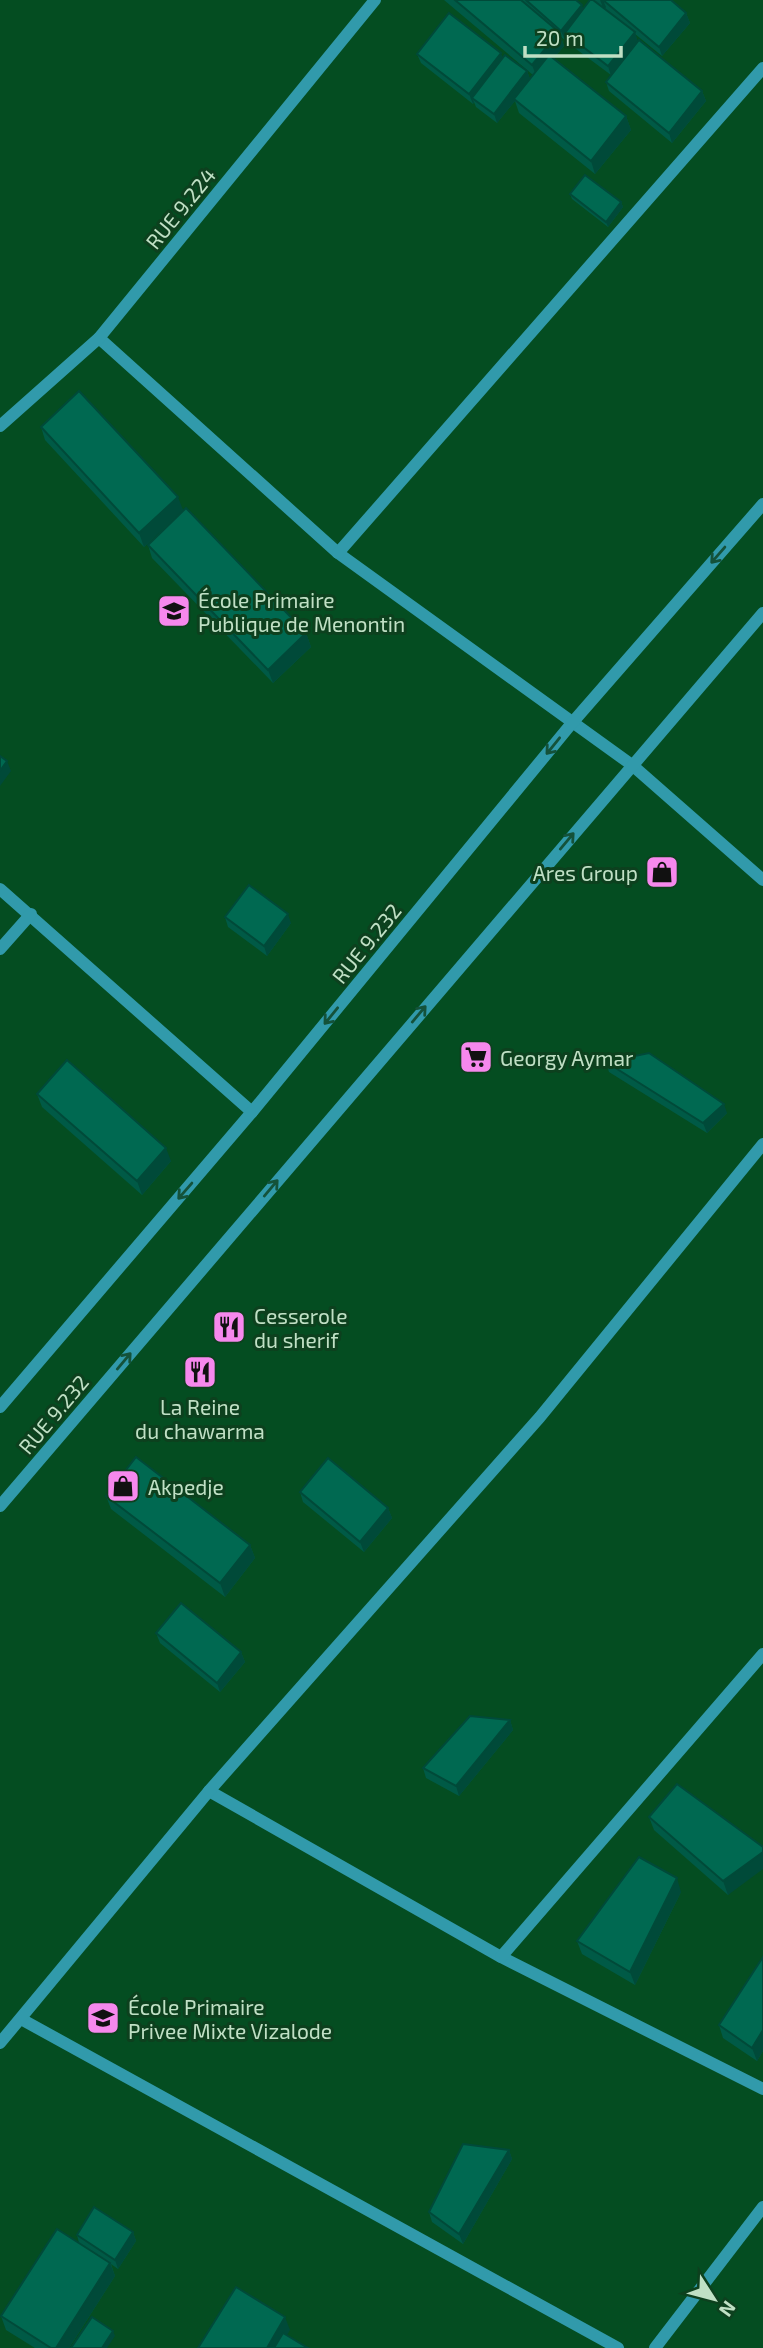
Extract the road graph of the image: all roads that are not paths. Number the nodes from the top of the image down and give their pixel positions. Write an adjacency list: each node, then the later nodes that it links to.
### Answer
1 (375, 0): 3 (street, RUE 9.224)
2 (763, 68): 6 (street)
3 (99, 338): 4 (street, RUE 9.224); 6 (street)
4 (0, 426)
5 (763, 504): 8 (street, RUE 9.232, one-way to 8)
6 (338, 553): 8 (street)
7 (763, 613): 9 (street, RUE 9.232)
8 (572, 723): 9 (street); 14 (street, RUE 9.232, one-way to 14)
9 (632, 765): 10 (street); 17 (street, RUE 9.232, one-way to 9)
10 (763, 880)
11 (0, 888): 12 (street)
12 (30, 914): 13 (street); 14 (street)
13 (0, 950)
14 (252, 1112): 16 (street, RUE 9.232, one-way to 16)
15 (763, 1144): 19 (street)
16 (0, 1407)
17 (0, 1506)
18 (763, 1654): 20 (street)
19 (209, 1791): 20 (street); 21 (street)
20 (501, 1957): 23 (street)
21 (21, 2019): 22 (street); 25 (street)
22 (0, 2043)
23 (763, 2089)
24 (763, 2207): 26 (street)
25 (618, 2348)
26 (655, 2348)

